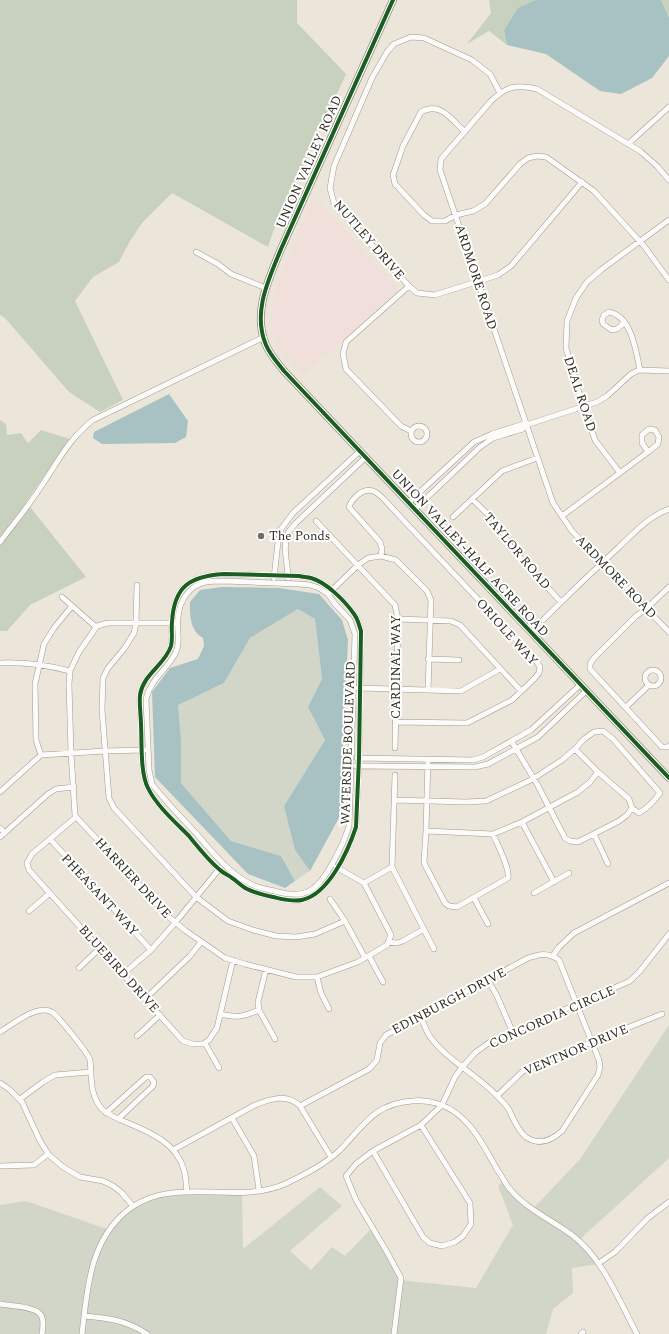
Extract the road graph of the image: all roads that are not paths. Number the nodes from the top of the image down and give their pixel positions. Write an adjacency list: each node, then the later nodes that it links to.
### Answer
1 (393, 0): 15 (street, UNION VALLEY ROAD)
2 (500, 93): 4 (street, ARDMORE ROAD); 5 (street, ARDMORE ROAD); 14 (street, NUTLEY DRIVE)
3 (669, 108): 5 (street)
4 (465, 132): 8 (street, ARDMORE ROAD); 8 (street)
5 (628, 144): 6 (street, ARDMORE ROAD)
6 (669, 180)
7 (582, 182): 8 (street); 10 (street); 13 (street, NUTLEY DRIVE)
8 (456, 215): 13 (street, ARDMORE ROAD)
9 (669, 220): 10 (street, DEAL ROAD)
10 (640, 242): 12 (street); 20 (street, DEAL ROAD)
11 (196, 252): 15 (street)
12 (669, 280)
13 (478, 282): 14 (street, NUTLEY DRIVE); 21 (street, ARDMORE ROAD)
14 (409, 286): 22 (street)
15 (266, 288): 17 (street, UNION VALLEY ROAD)
16 (624, 323): 18 (street)
17 (264, 337): 23 (street, UNION VALLEY-HALF ACRE ROAD); 37 (street)
18 (640, 370): 19 (street); 20 (street)
19 (669, 371)
20 (583, 406): 21 (street); 27 (street, DEAL ROAD)
21 (526, 425): 26 (street, ARDMORE ROAD); 28 (street); 29 (street)
22 (411, 431)
23 (360, 451): 25 (street, UNION VALLEY-HALF ACRE ROAD); 41 (street)
24 (648, 452): 27 (street)
25 (366, 457): 31 (street, UNION VALLEY-HALF ACRE ROAD); 42 (street)
26 (537, 458): 30 (street); 34 (street, ARDMORE ROAD)
27 (620, 473): 34 (street)
28 (438, 475): 29 (street); 31 (street)
29 (444, 481): 32 (street)
30 (472, 499): 35 (street); 50 (street, TAYLOR ROAD)
31 (409, 502): 32 (street, UNION VALLEY-HALF ACRE ROAD)
32 (415, 509): 67 (street, UNION VALLEY-HALF ACRE ROAD)
33 (669, 509): 39 (street)
34 (562, 516): 39 (street, ARDMORE ROAD)
35 (453, 517)
36 (316, 521): 40 (street, CARDINAL WAY)
37 (0, 542)
38 (381, 556): 40 (street); 54 (street); 73 (street, ORIOLE WAY)
39 (602, 563): 50 (street); 52 (street, ARDMORE ROAD)
40 (358, 565): 47 (street); 53 (street, CARDINAL WAY)
41 (274, 576): 42 (street, WATERSIDE BOULEVARD); 43 (street); 58 (street, WATERSIDE BOULEVARD)
42 (288, 576): 44 (street); 47 (street, WATERSIDE BOULEVARD)
43 (274, 583): 44 (street, WATERSIDE BOULEVARD); 57 (street, WATERSIDE BOULEVARD)
44 (288, 583): 48 (street, WATERSIDE BOULEVARD)
45 (136, 585): 56 (street)
46 (669, 587): 52 (street)
47 (332, 590): 48 (street); 70 (street, WATERSIDE BOULEVARD)
48 (328, 594): 69 (street, WATERSIDE BOULEVARD)
49 (62, 597): 51 (street)
50 (561, 602): 55 (street)
51 (72, 606): 59 (street); 64 (street)
52 (646, 609): 60 (street, ARDMORE ROAD); 76 (street)
53 (398, 619): 54 (street); 71 (street, CARDINAL WAY)
54 (430, 620): 61 (street); 65 (street)
55 (543, 620)
56 (136, 623): 58 (street); 59 (street); 86 (street)
57 (178, 623): 58 (street); 85 (street, WATERSIDE BOULEVARD)
58 (171, 624): 84 (street, WATERSIDE BOULEVARD)
59 (96, 627): 66 (street)
60 (669, 632)
61 (428, 659): 62 (street); 72 (street)
62 (459, 660)
63 (0, 663): 64 (street)
64 (39, 664): 66 (street); 88 (street)
65 (500, 669): 72 (street); 73 (street)
66 (70, 671): 87 (street)
67 (580, 685): 74 (street, UNION VALLEY-HALF ACRE ROAD); 75 (street)
68 (649, 685): 76 (street)
69 (353, 688): 70 (street); 89 (street, WATERSIDE BOULEVARD)
70 (360, 688): 71 (street); 90 (street, WATERSIDE BOULEVARD)
71 (396, 690): 72 (street); 78 (street, CARDINAL WAY)
72 (428, 690)
73 (521, 691): 78 (street, ORIOLE WAY)
74 (586, 691): 77 (street); 97 (street, UNION VALLEY-HALF ACRE ROAD)
75 (558, 705): 77 (street); 79 (street)
76 (626, 707): 80 (street)
77 (564, 712): 82 (street)
78 (395, 722): 81 (street, CARDINAL WAY)
79 (512, 742): 82 (street); 91 (street)
80 (669, 746)
81 (395, 748)
82 (516, 749): 94 (street); 98 (street)
83 (575, 749): 95 (street); 98 (street); 104 (street)
84 (142, 750): 85 (street); 86 (street); 119 (street, WATERSIDE BOULEVARD)
85 (149, 750): 114 (street, WATERSIDE BOULEVARD)
86 (105, 751): 87 (street); 126 (street)
87 (72, 753): 88 (street); 99 (street)
88 (41, 754): 100 (street)
89 (352, 758): 90 (street); 92 (street, WATERSIDE BOULEVARD)
90 (359, 758): 91 (street); 93 (street, WATERSIDE BOULEVARD)
91 (428, 759): 94 (street)
92 (351, 766): 93 (street); 115 (street, WATERSIDE BOULEVARD)
93 (358, 766): 94 (street); 118 (street, WATERSIDE BOULEVARD)
94 (427, 766): 102 (street)
95 (598, 772): 103 (street); 104 (street)
96 (395, 775): 101 (street)
97 (669, 778)
98 (533, 780): 102 (street); 103 (street)
99 (74, 788): 105 (street); 109 (street)
100 (0, 792)
101 (394, 800): 102 (street); 117 (street)
102 (427, 801): 108 (street)
103 (549, 807): 106 (street); 111 (street)
104 (632, 808): 111 (street)
105 (76, 817): 113 (street, BLUEBIRD DRIVE); 131 (street, HARRIER DRIVE)
106 (522, 822): 110 (street); 121 (street)
107 (0, 828): 109 (street)
108 (426, 832): 110 (street); 127 (street)
109 (5, 833): 112 (street)
110 (493, 834): 127 (street)
111 (594, 834): 116 (street)
112 (0, 837)
113 (50, 839): 124 (street, BLUEBIRD DRIVE); 139 (street, PHEASANT WAY)
114 (224, 864): 115 (street, WATERSIDE BOULEVARD); 119 (street)
115 (332, 864): 118 (street)
116 (608, 864)
117 (392, 867): 122 (street); 133 (street)
118 (337, 868): 119 (street, WATERSIDE BOULEVARD); 122 (street)
119 (219, 870): 126 (street)
120 (569, 873): 121 (street)
121 (554, 882): 125 (street)
122 (364, 883): 136 (street)
123 (669, 883): 140 (street)
124 (50, 893): 129 (street); 137 (street, BLUEBIRD DRIVE)
125 (534, 894)
126 (196, 897): 130 (street); 131 (street)
127 (474, 898): 132 (street)
128 (330, 900): 130 (street)
129 (30, 911)
130 (345, 921): 141 (street)
131 (176, 923): 135 (street, HARRIER DRIVE); 139 (street)
132 (488, 924)
133 (424, 929): 136 (street); 138 (street)
134 (669, 934): 150 (street, CONCORDIA CIRCLE)
135 (202, 942): 142 (street, HARRIER DRIVE); 149 (street)
136 (388, 942): 141 (street, HARRIER DRIVE)
137 (100, 948): 143 (street); 145 (street, BLUEBIRD DRIVE)
138 (434, 949)
139 (151, 950): 145 (street)
140 (553, 956): 147 (street, EDINBURGH DRIVE); 150 (street)
141 (367, 957): 146 (street, HARRIER DRIVE); 148 (street)
142 (233, 960): 144 (street, HARRIER DRIVE); 153 (street)
143 (79, 968)
144 (266, 969): 146 (street, HARRIER DRIVE); 152 (street)
145 (123, 974): 149 (street, BLUEBIRD DRIVE)
146 (318, 977): 151 (street)
147 (488, 980): 156 (street, EDINBURGH DRIVE); 158 (street)
148 (383, 982)
149 (145, 998): 155 (street, BLUEBIRD DRIVE)
150 (577, 1005): 158 (street, CONCORDIA CIRCLE); 161 (street)
151 (329, 1009)
152 (259, 1010): 153 (street); 160 (street)
153 (220, 1014): 162 (street)
154 (662, 1014): 161 (street, VENTNOR DRIVE)
155 (160, 1015): 159 (street); 162 (street, BLUEBIRD DRIVE)
156 (420, 1016): 163 (street); 170 (street, EDINBURGH DRIVE)
157 (0, 1032): 165 (street)
158 (513, 1033): 163 (street, CONCORDIA CIRCLE)
159 (137, 1036)
160 (275, 1039)
161 (592, 1042): 167 (street, VENTNOR DRIVE); 167 (street)
162 (205, 1043): 164 (street)
163 (462, 1067): 167 (street); 169 (street, CONCORDIA CIRCLE)
164 (219, 1068)
165 (90, 1072): 168 (street); 171 (street)
166 (0, 1083): 168 (street)
167 (497, 1096)
168 (20, 1099): 177 (street)
169 (442, 1105): 174 (street); 178 (street); 184 (street)
170 (300, 1106): 172 (street); 178 (street)
171 (106, 1113): 173 (street); 173 (street)
172 (232, 1118): 175 (street); 180 (street)
173 (118, 1119): 175 (street)
174 (421, 1125): 176 (street); 176 (street)
175 (173, 1150): 181 (street)
176 (373, 1151): 190 (street)
177 (48, 1154): 179 (street); 183 (street)
178 (331, 1157): 180 (street)
179 (0, 1166)
180 (259, 1190): 181 (street)
181 (187, 1192): 183 (street)
182 (669, 1202): 184 (street)
183 (134, 1206): 186 (street)
184 (599, 1263): 191 (street)
185 (0, 1304): 187 (street)
186 (84, 1316): 188 (street); 189 (street)
187 (42, 1334)
188 (82, 1334)
189 (146, 1334)
190 (394, 1334)
191 (637, 1334)

